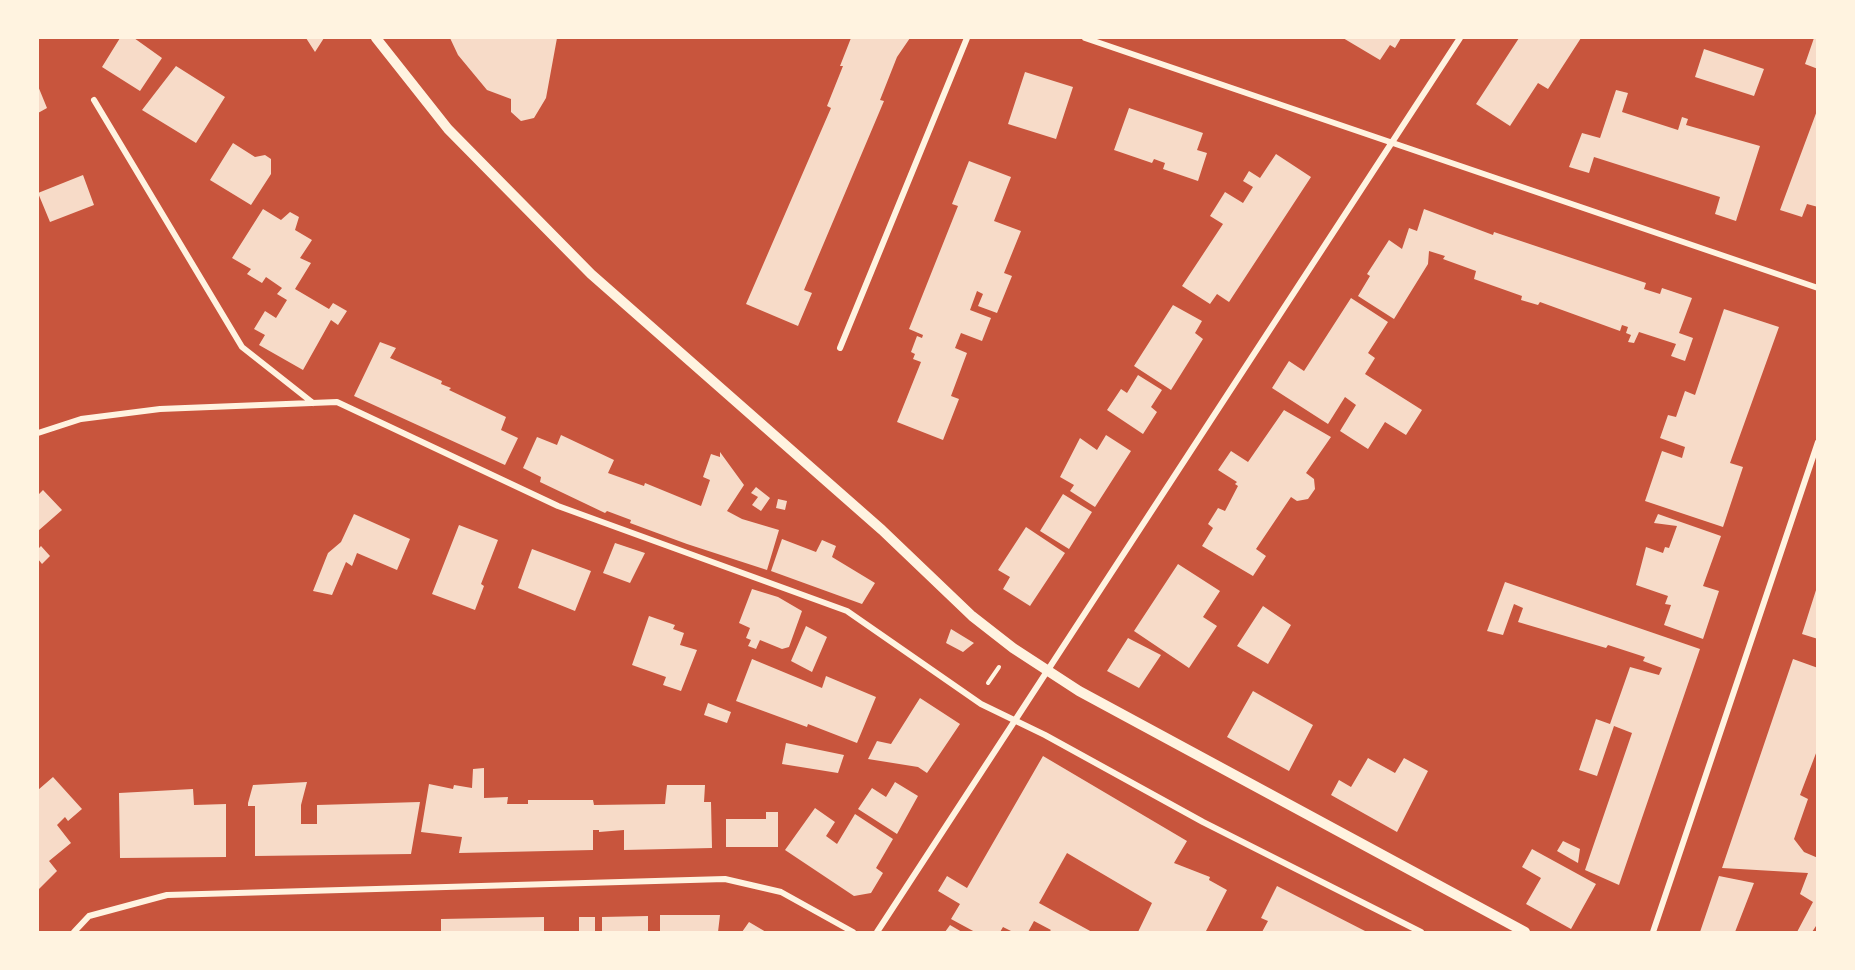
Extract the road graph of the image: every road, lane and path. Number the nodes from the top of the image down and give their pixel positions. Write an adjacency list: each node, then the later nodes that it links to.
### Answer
1 (376, 38): 17 (street)
2 (967, 38): 8 (street)
3 (1084, 38): 6 (street)
4 (1460, 38): 6 (street)
5 (94, 100): 9 (street)
6 (1393, 143): 7 (street); 12 (street)
7 (1818, 288)
8 (840, 348)
9 (314, 403): 10 (street); 12 (street)
10 (38, 433)
11 (1818, 442): 18 (street)
12 (1016, 721): 15 (street); 16 (street)
13 (74, 933): 14 (street)
14 (853, 933)
15 (877, 933)
16 (1421, 933)
17 (1525, 933)
18 (1653, 933)

